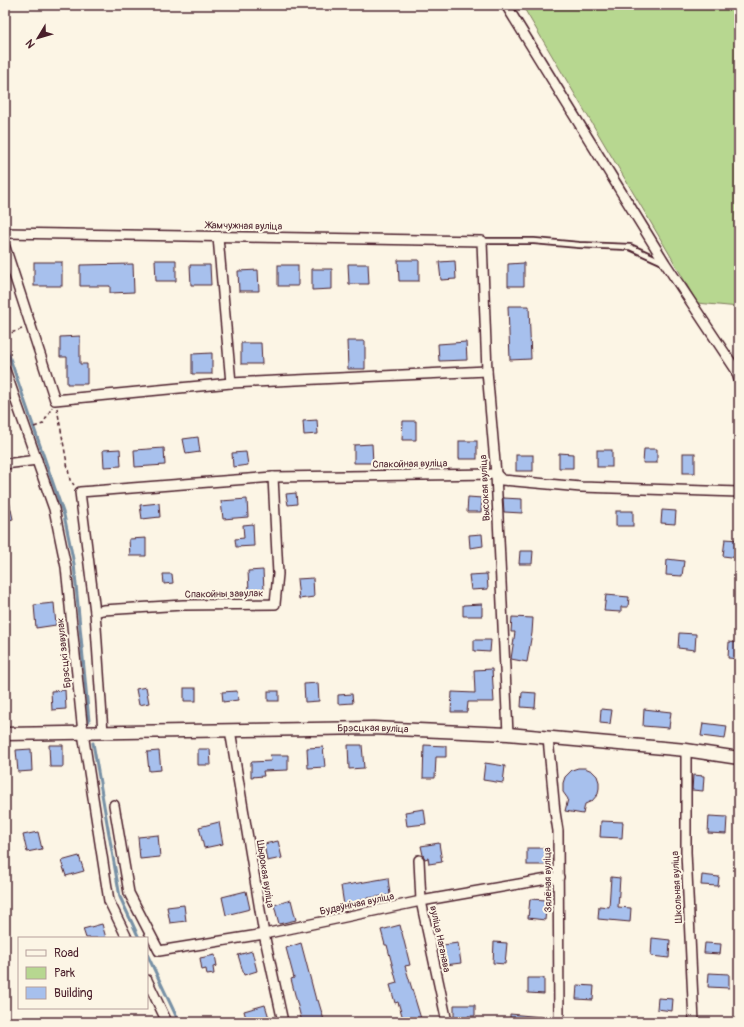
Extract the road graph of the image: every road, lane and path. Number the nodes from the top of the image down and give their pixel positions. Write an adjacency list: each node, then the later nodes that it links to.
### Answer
1 (506, 5): 6 (street)
2 (5, 233): 3 (street, Жамчужная вуліца)
3 (218, 237): 4 (street, Жамчужная вуліца); 13 (street)
4 (482, 242): 6 (lane); 11 (street, Высокая вуліца)
5 (5, 247): 7 (street)
6 (665, 263): 10 (street)
7 (31, 327): 8 (path); 14 (street)
8 (5, 335)
9 (5, 370): 16 (street, Брэсцкі завулак)
10 (738, 370): 12 (street)
11 (487, 371): 13 (street); 18 (street, Высокая вуліца)
12 (739, 380)
13 (231, 383): 14 (street)
14 (55, 400): 15 (path); 20 (path)
15 (43, 424)
16 (37, 460): 17 (street); 24 (street, Брэсцкі завулак)
17 (5, 464)
18 (496, 474): 19 (street, Спакойная вуліца); 21 (street, Спакойная вуліца); 27 (street, Высокая вуліца)
19 (273, 477): 20 (street, Спакойная вуліца); 22 (street, Спакойны завулак)
20 (80, 492): 22 (street)
21 (739, 492)
22 (94, 612): 25 (street)
23 (230, 730): 25 (street, Брэсцкая вуліца); 27 (street, Брэсцкая вуліца); 35 (street, Шырокая вуліца)
24 (83, 733): 25 (street, Брэсцкая вуліца); 26 (street, Брэсцкая вуліца); 36 (street, Брэсцкі завулак)
25 (103, 733)
26 (5, 734)
27 (508, 734): 28 (street, Брэсцкая вуліца)
28 (548, 738): 29 (street, Брэсцкая вуліца); 33 (street, Зялёная вуліца)
29 (686, 750): 30 (street, Брэсцкая вуліца); 42 (street, Школьная вуліца)
30 (739, 758)
31 (114, 805): 35 (street, Будаўнічая вуліца)
32 (419, 860): 34 (street, вуліца Наганава)
33 (559, 877): 34 (street, Будаўнічая вуліца); 41 (street, Зялёная вуліца)
34 (421, 902): 35 (street, Будаўнічая вуліца); 40 (street, вуліца Наганава)
35 (264, 934): 39 (street, Шырокая вуліца)
36 (127, 937)
37 (148, 982): 38 (street)
38 (167, 1022)
39 (283, 1022)
40 (447, 1022)
41 (559, 1022)
42 (694, 1022)

